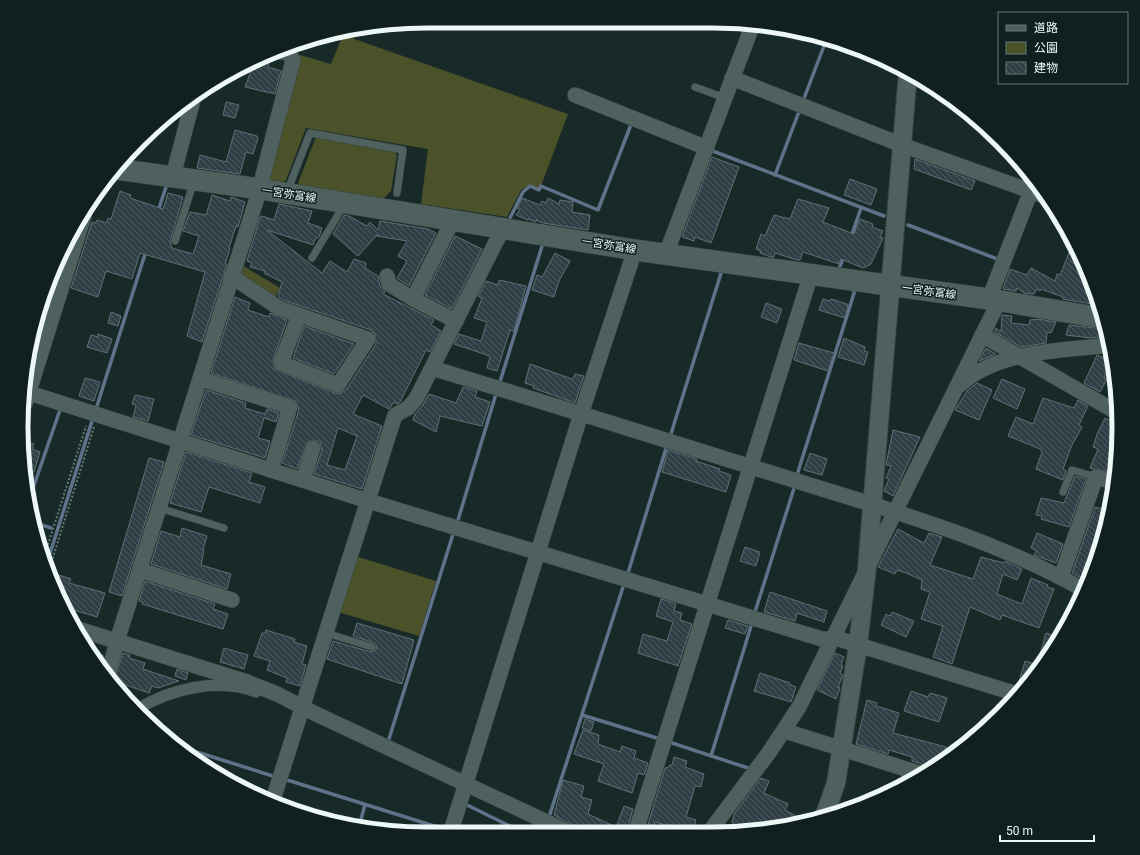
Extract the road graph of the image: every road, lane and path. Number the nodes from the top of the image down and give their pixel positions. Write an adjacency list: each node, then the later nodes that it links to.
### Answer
1 (751, 30): 3 (street)
2 (288, 53): 15 (street)
3 (732, 78): 7 (street); 9 (street)
4 (907, 79): 9 (street)
5 (695, 87): 7 (lane)
6 (575, 95): 10 (street)
7 (725, 98): 10 (street)
8 (191, 106): 12 (street)
9 (902, 145): 14 (street); 30 (street)
10 (707, 148): 25 (street)
11 (122, 170): 12 (main road, 一宮弥富線)
12 (173, 176): 13 (main road, 一宮弥富線)
13 (194, 179): 15 (main road, 一宮弥富線); 23 (lane)
14 (1031, 186)
15 (260, 189): 18 (main road, 一宮弥富線); 28 (street)
16 (1032, 189): 32 (street)
17 (397, 193): 18 (lane)
18 (287, 194): 19 (main road, 一宮弥富線)
19 (345, 203): 20 (main road, 一宮弥富線); 26 (lane)
20 (453, 220): 21 (main road, 一宮弥富線); 31 (street)
21 (503, 228): 24 (main road, 一宮弥富線); 35 (street)
22 (78, 235): 41 (street)
23 (175, 241)
24 (635, 250): 25 (main road, 一宮弥富線); 46 (street)
25 (666, 254): 27 (main road, 一宮弥富線)
26 (312, 258)
27 (811, 274): 30 (main road, 一宮弥富線); 49 (street)
28 (231, 276): 33 (street); 40 (street)
29 (387, 276): 31 (street)
30 (891, 285): 32 (main road, 一宮弥富線); 56 (street)
31 (413, 299): 35 (street)
32 (994, 300): 34 (main road, 一宮弥富線); 36 (street)
33 (299, 315): 33 (street)
34 (1096, 317)
35 (456, 321): 39 (street)
36 (982, 335): 38 (street); 42 (street)
37 (1103, 346): 38 (street)
38 (1020, 357): 42 (street); 44 (street)
39 (432, 368): 46 (street); 55 (street)
40 (201, 378): 47 (street); 50 (street)
41 (30, 386)
42 (957, 388): 58 (street)
43 (29, 397): 45 (street)
44 (1111, 409)
45 (94, 413): 47 (street); 60 (path); 62 (path)
46 (581, 414): 49 (street); 61 (street)
47 (180, 441): 50 (street); 57 (street)
48 (313, 448): 52 (street)
49 (751, 466): 56 (street); 68 (street)
50 (271, 470): 52 (street)
51 (1096, 477): 53 (street); 54 (lane); 65 (street)
52 (303, 480): 55 (street)
53 (1109, 481)
54 (1063, 492)
55 (368, 499): 61 (street); 70 (street)
56 (871, 504): 58 (street); 63 (street)
57 (159, 508): 59 (lane); 64 (street)
58 (895, 512): 63 (street); 65 (street)
59 (224, 528)
60 (47, 550)
61 (539, 552): 68 (street); 82 (street)
62 (51, 562)
63 (867, 568): 71 (street); 73 (street)
64 (140, 570): 67 (street); 72 (street)
65 (1061, 577): 66 (street)
66 (1079, 587)
67 (232, 600)
68 (708, 604): 71 (street); 87 (street)
69 (84, 631): 72 (street)
70 (326, 633): 74 (lane); 78 (street)
71 (832, 639): 73 (street); 79 (street)
72 (117, 641): 75 (street); 78 (street)
73 (858, 645): 76 (street); 80 (street)
74 (372, 647)
75 (110, 669)
76 (1012, 692)
77 (142, 707): 78 (street)
78 (302, 710): 82 (street); 83 (street)
79 (785, 731): 80 (street); 88 (street)
80 (841, 749): 81 (street); 84 (street)
81 (914, 772)
82 (465, 787): 85 (street); 86 (street)
83 (274, 797)
84 (826, 810)
85 (452, 827)
86 (546, 827)
87 (637, 827)
88 (712, 827)

